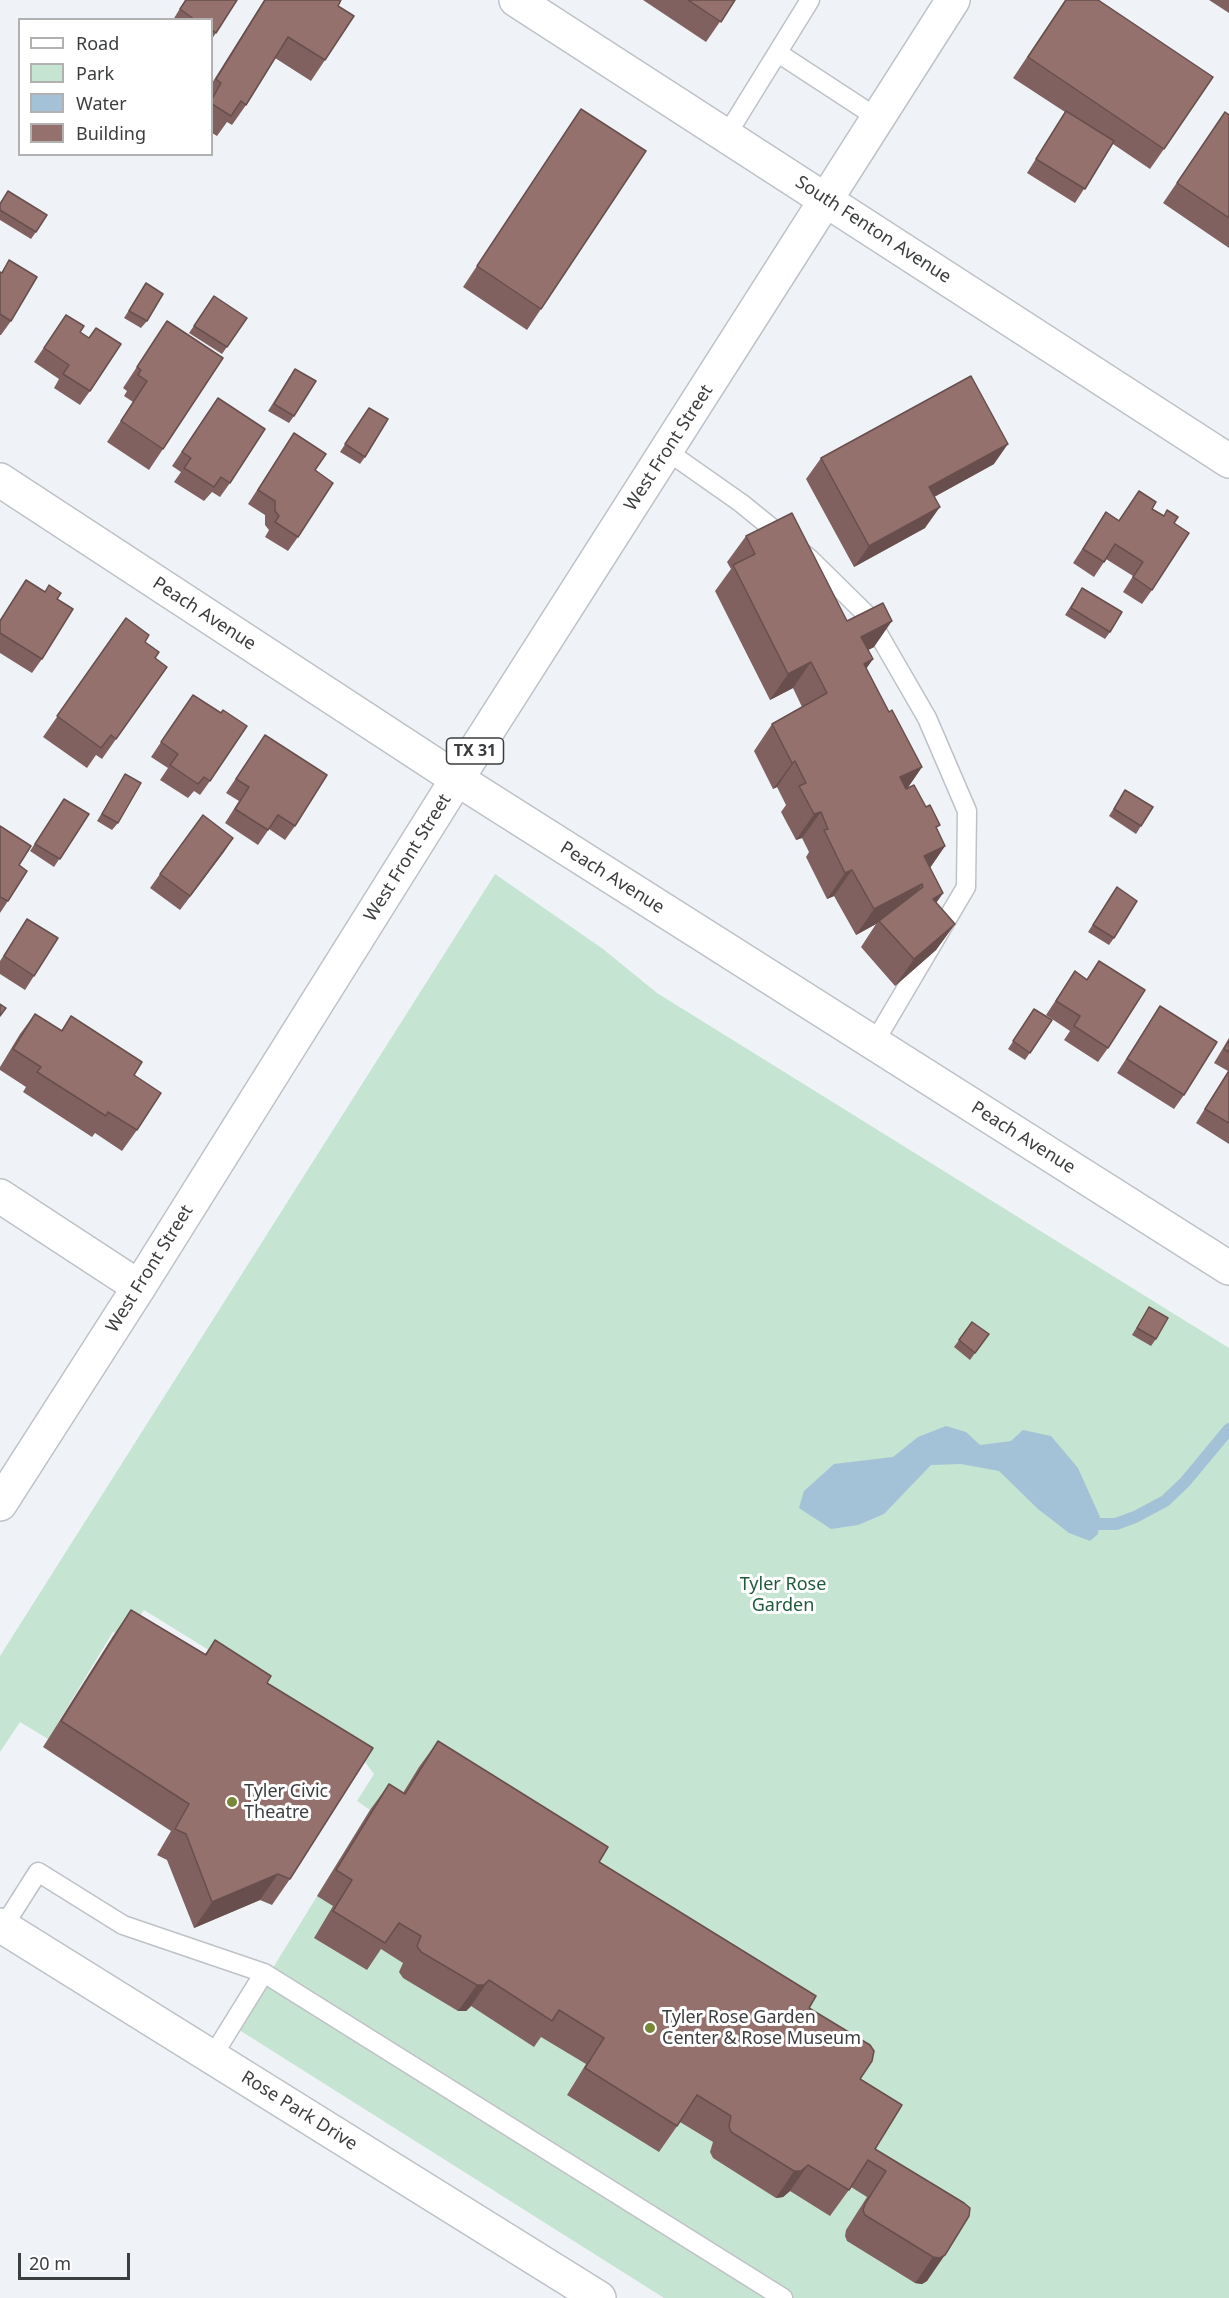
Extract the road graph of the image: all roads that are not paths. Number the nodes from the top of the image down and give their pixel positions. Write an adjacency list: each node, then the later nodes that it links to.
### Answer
1 (516, 0): 6 (street, South Fenton Avenue)
2 (810, 0): 4 (lane)
3 (953, 0): 5 (street, West Front Street / TX 31)
4 (778, 53): 5 (lane); 6 (lane)
5 (879, 119): 7 (street, West Front Street / TX 31)
6 (726, 136): 7 (street, South Fenton Avenue)
7 (827, 201): 8 (street, West Front Street / TX 31); 9 (street, South Fenton Avenue)
8 (667, 451): 11 (street, West Front Street / TX 31); 12 (lane)
9 (1229, 461)
10 (0, 480): 11 (street, Peach Avenue)
11 (457, 779): 12 (street, Peach Avenue); 15 (street, West Front Street / TX 31)
12 (874, 1043): 14 (street, Peach Avenue)
13 (0, 1196): 15 (street)
14 (1229, 1268)
15 (139, 1287): 16 (street, West Front Street / TX 31)
16 (0, 1504)
17 (1, 1926): 18 (lane); 19 (street, Rose Park Drive)
18 (264, 1973): 19 (lane); 21 (lane)
19 (212, 2056): 20 (street, Rose Park Drive)
20 (599, 2298)
21 (783, 2298)

